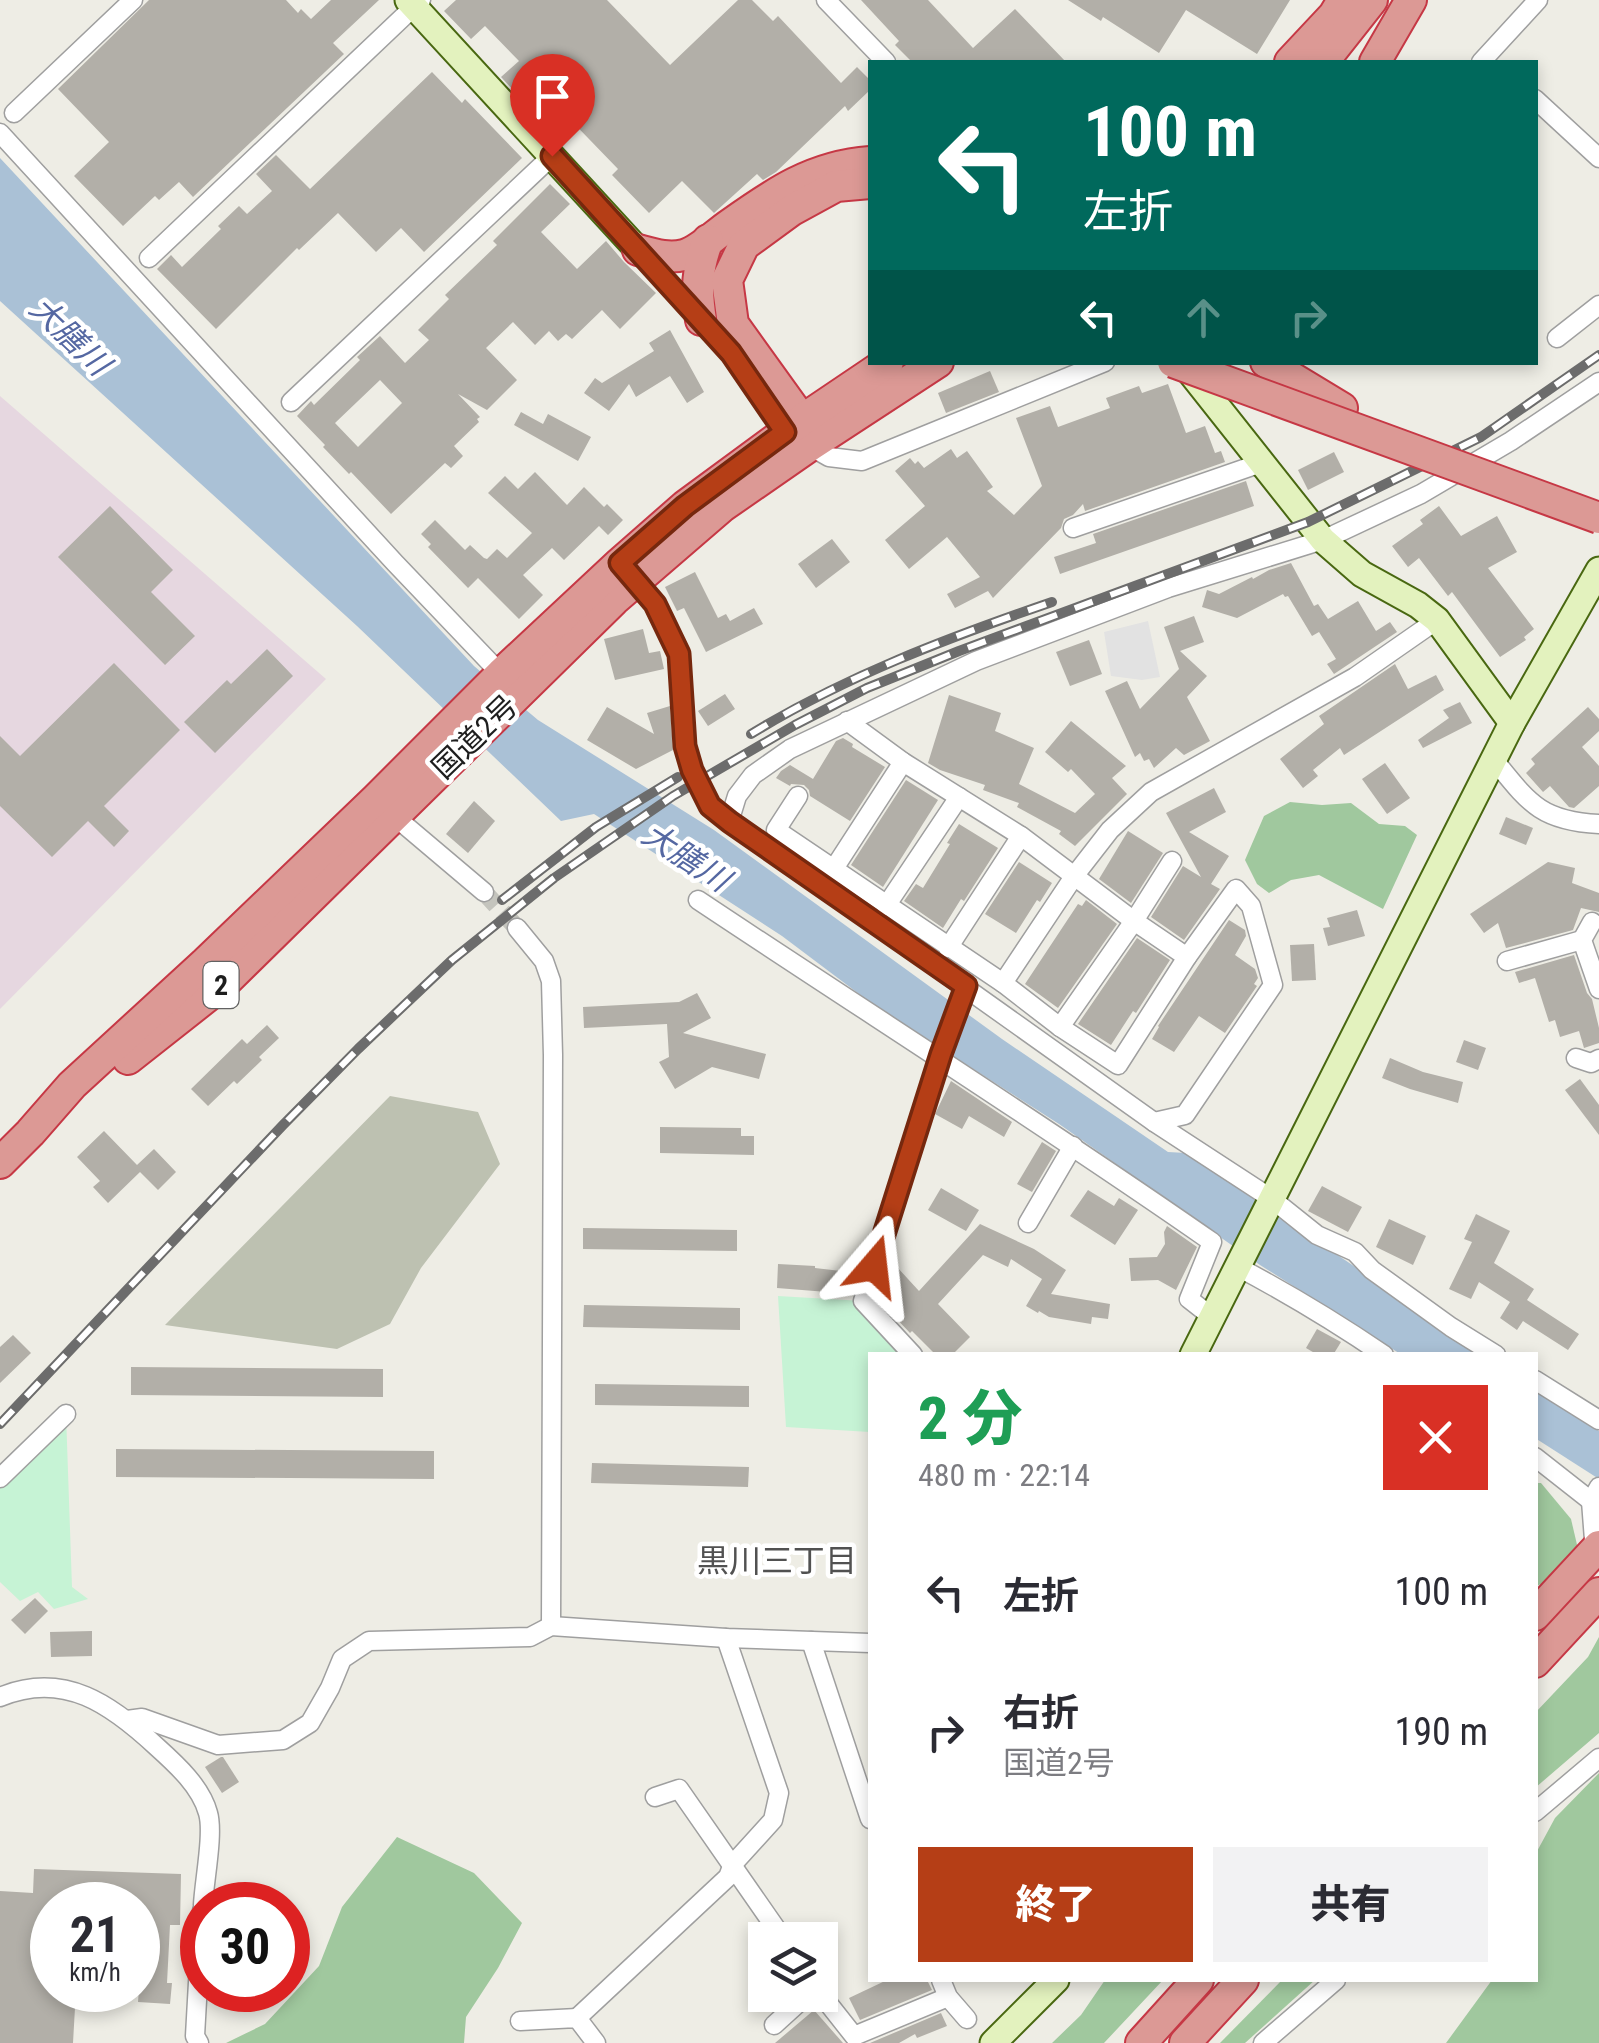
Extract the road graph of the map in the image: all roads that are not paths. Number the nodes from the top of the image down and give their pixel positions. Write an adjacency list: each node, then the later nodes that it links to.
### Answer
1 (133, 0): 14 (street)
2 (826, 0): 8 (street)
3 (1343, 0): 9 (highway)
4 (1372, 0): 10 (highway)
5 (1411, 0): 11 (highway)
6 (1538, 0): 12 (street)
7 (414, 2): 16 (street); 22 (street)
8 (884, 60)
9 (1292, 60)
10 (1325, 60)
11 (1376, 60)
12 (1488, 60)
13 (1538, 101): 17 (street)
14 (14, 112)
15 (0, 134): 45 (street)
16 (552, 156): 21 (street); 34 (street)
17 (1599, 158)
18 (868, 162): 20 (highway)
19 (868, 183): 36 (highway)
20 (708, 240): 21 (highway); 24 (highway)
21 (638, 250): 24 (street)
22 (149, 258)
23 (1599, 305): 25 (street)
24 (700, 320): 36 (street)
25 (1558, 338)
26 (884, 365): 36 (highway, 国道2号 / 2)
27 (932, 365): 36 (highway, 国道2号 / 2)
28 (1098, 365): 36 (street)
29 (1181, 365): 39 (highway, bridge)
30 (1184, 365): 37 (street)
31 (1231, 365): 35 (highway)
32 (1271, 365): 35 (highway)
33 (1599, 382): 41 (street)
34 (291, 402)
35 (1342, 408): 38 (highway)
36 (799, 432): 42 (highway, 国道2号 / 2)
37 (1261, 463): 40 (street); 41 (street)
38 (1599, 499)
39 (1599, 518)
40 (1073, 528)
41 (1323, 540): 44 (street); 46 (street)
42 (628, 573): 45 (highway, 国道2号 / 2); 53 (street)
43 (1596, 579): 47 (street)
44 (1436, 620): 47 (street); 58 (street)
45 (505, 684): 52 (highway, 国道2号 / 2)
46 (847, 721): 49 (street); 53 (street)
47 (1512, 722): 48 (street)
48 (1495, 761): 54 (street); 80 (street)
49 (903, 762): 51 (street); 57 (street)
50 (798, 796): 57 (street)
51 (960, 797): 55 (street); 61 (street)
52 (385, 808): 59 (street); 79 (highway, 国道2号 / 2)
53 (730, 822): 71 (street)
54 (1599, 824)
55 (1021, 836): 58 (street); 66 (street)
56 (1172, 861): 62 (street)
57 (833, 870): 61 (street)
58 (1075, 874): 62 (street); 69 (street)
59 (484, 892)
60 (698, 900): 74 (street)
61 (886, 906): 66 (street)
62 (1134, 921): 67 (street); 72 (street)
63 (1592, 922): 65 (street)
64 (517, 928): 97 (street)
65 (1582, 940): 68 (street); 70 (street)
66 (948, 948): 69 (street)
67 (1187, 957): 72 (street); 77 (street)
68 (1507, 961)
69 (1002, 983): 72 (street)
70 (1599, 989)
71 (964, 993): 73 (street); 74 (street)
72 (1054, 1022): 73 (street)
73 (1021, 1026): 77 (street)
74 (940, 1057): 78 (street); 84 (street)
75 (1576, 1058): 76 (street)
76 (1599, 1059)
77 (1154, 1122): 80 (street)
78 (1073, 1146): 81 (street); 83 (street)
79 (0, 1162)
80 (1270, 1202): 82 (street); 87 (street)
81 (1028, 1223)
82 (1240, 1263): 83 (street); 86 (street)
83 (1212, 1317): 85 (street)
84 (910, 1352)
85 (1194, 1352)
86 (1380, 1352)
87 (1491, 1352)
88 (1538, 1382): 90 (street)
89 (66, 1414): 92 (street)
90 (1599, 1420)
91 (1538, 1461): 93 (street)
92 (0, 1478)
93 (1595, 1493): 94 (street)
94 (1599, 1546): 96 (highway)
95 (1589, 1604): 101 (highway)
96 (1538, 1612)
97 (551, 1626): 98 (street); 103 (street)
98 (726, 1638): 99 (street); 108 (street)
99 (811, 1641): 100 (street); 107 (street)
100 (868, 1643)
101 (1538, 1659)
102 (0, 1697): 103 (street)
103 (128, 1720): 109 (street)
104 (1599, 1758): 106 (street)
105 (654, 1798): 108 (street)
106 (1538, 1809)
107 (868, 1813)
108 (733, 1864): 110 (street); 119 (street)
109 (205, 1882)
110 (772, 1922)
111 (1054, 1982): 125 (street)
112 (1196, 1982): 126 (highway)
113 (1241, 1982): 127 (highway)
114 (1334, 1982): 128 (street)
115 (944, 1989): 118 (street); 120 (street)
116 (196, 2012): 123 (street)
117 (788, 2012): 122 (street)
118 (835, 2012)
119 (577, 2018): 121 (street); 124 (street)
120 (966, 2019)
121 (520, 2021)
122 (774, 2025)
123 (199, 2043)
124 (596, 2043)
125 (993, 2043)
126 (1140, 2043)
127 (1184, 2043)
128 (1263, 2043)

